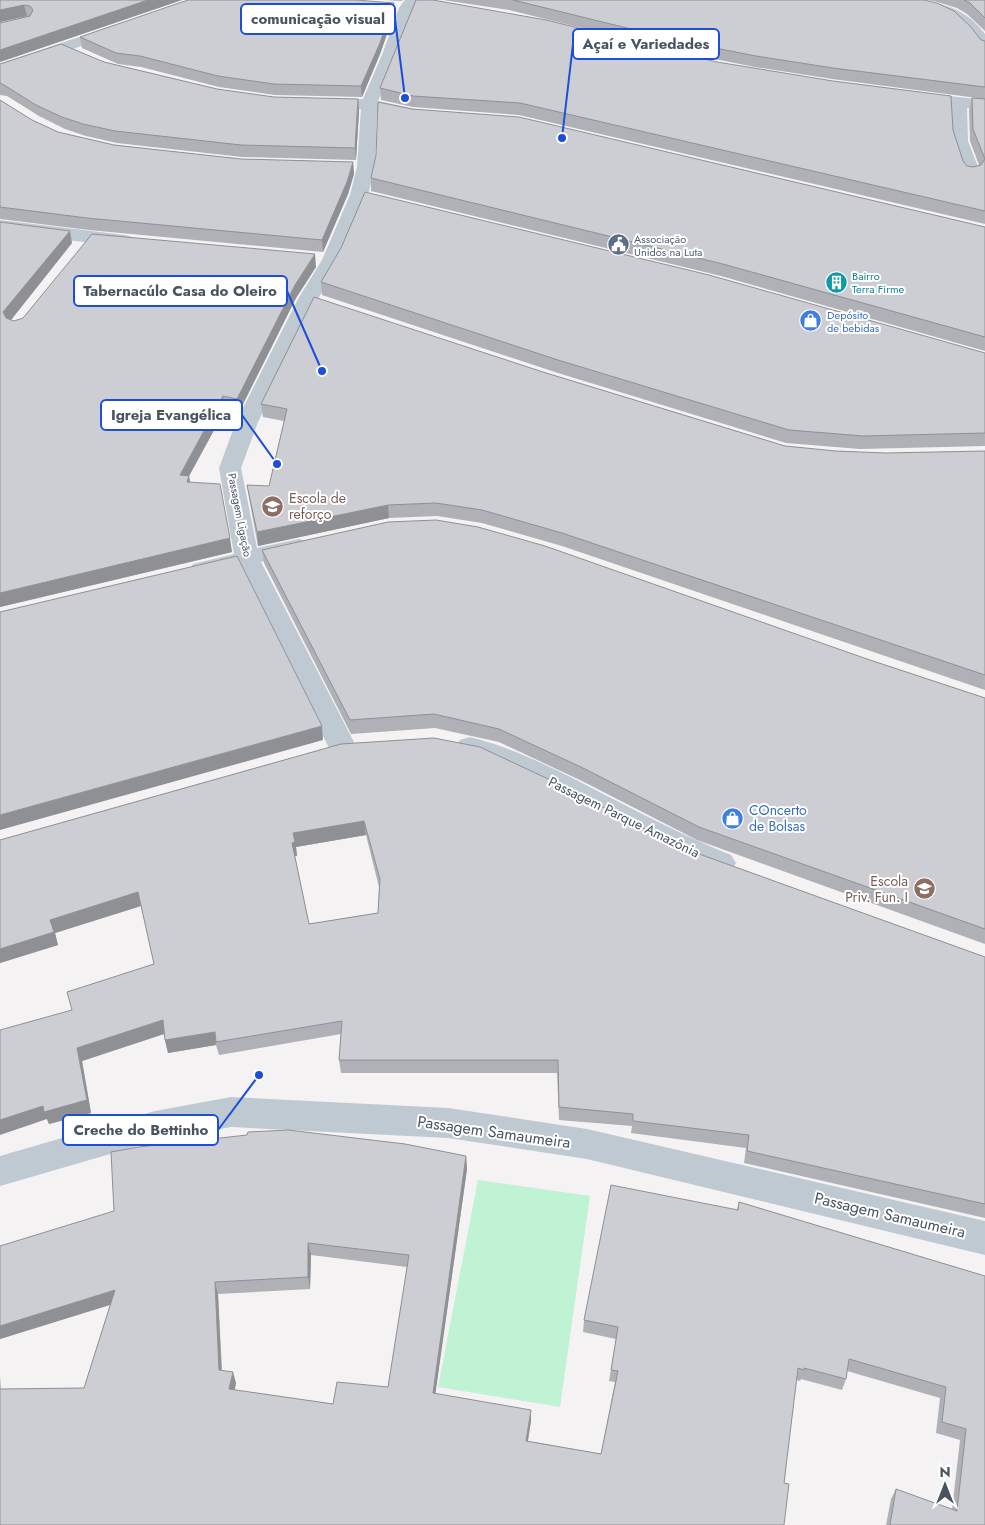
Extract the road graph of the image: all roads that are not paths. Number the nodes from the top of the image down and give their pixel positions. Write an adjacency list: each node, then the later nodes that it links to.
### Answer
1 (902, 0): 5 (street)
2 (416, 3): 3 (street); 12 (street, Passagem Ligação)
3 (386, 7)
4 (128, 25): 6 (street)
5 (984, 43)
6 (64, 48): 7 (street); 8 (street)
7 (88, 59)
8 (0, 69)
9 (899, 95): 10 (street)
10 (958, 102): 13 (street); 15 (street)
11 (301, 103): 12 (street)
12 (370, 104): 14 (street); 16 (street, Passagem Ligação)
13 (985, 105)
14 (428, 114)
15 (971, 172)
16 (359, 195): 17 (street); 23 (street, Passagem Ligação)
17 (378, 200)
18 (0, 226): 19 (street)
19 (89, 238): 20 (street); 21 (street)
20 (145, 243)
21 (76, 253)
22 (323, 542): 23 (street)
23 (247, 558): 24 (street); 27 (street, Passagem Ligação)
24 (180, 574)
25 (444, 742): 29 (street, Passagem Parque Amazônia)
26 (370, 744): 27 (street)
27 (342, 746): 28 (street)
28 (315, 754)
29 (746, 872)
30 (0, 1171): 31 (street, Passagem Samaumeira)
31 (985, 1238)

